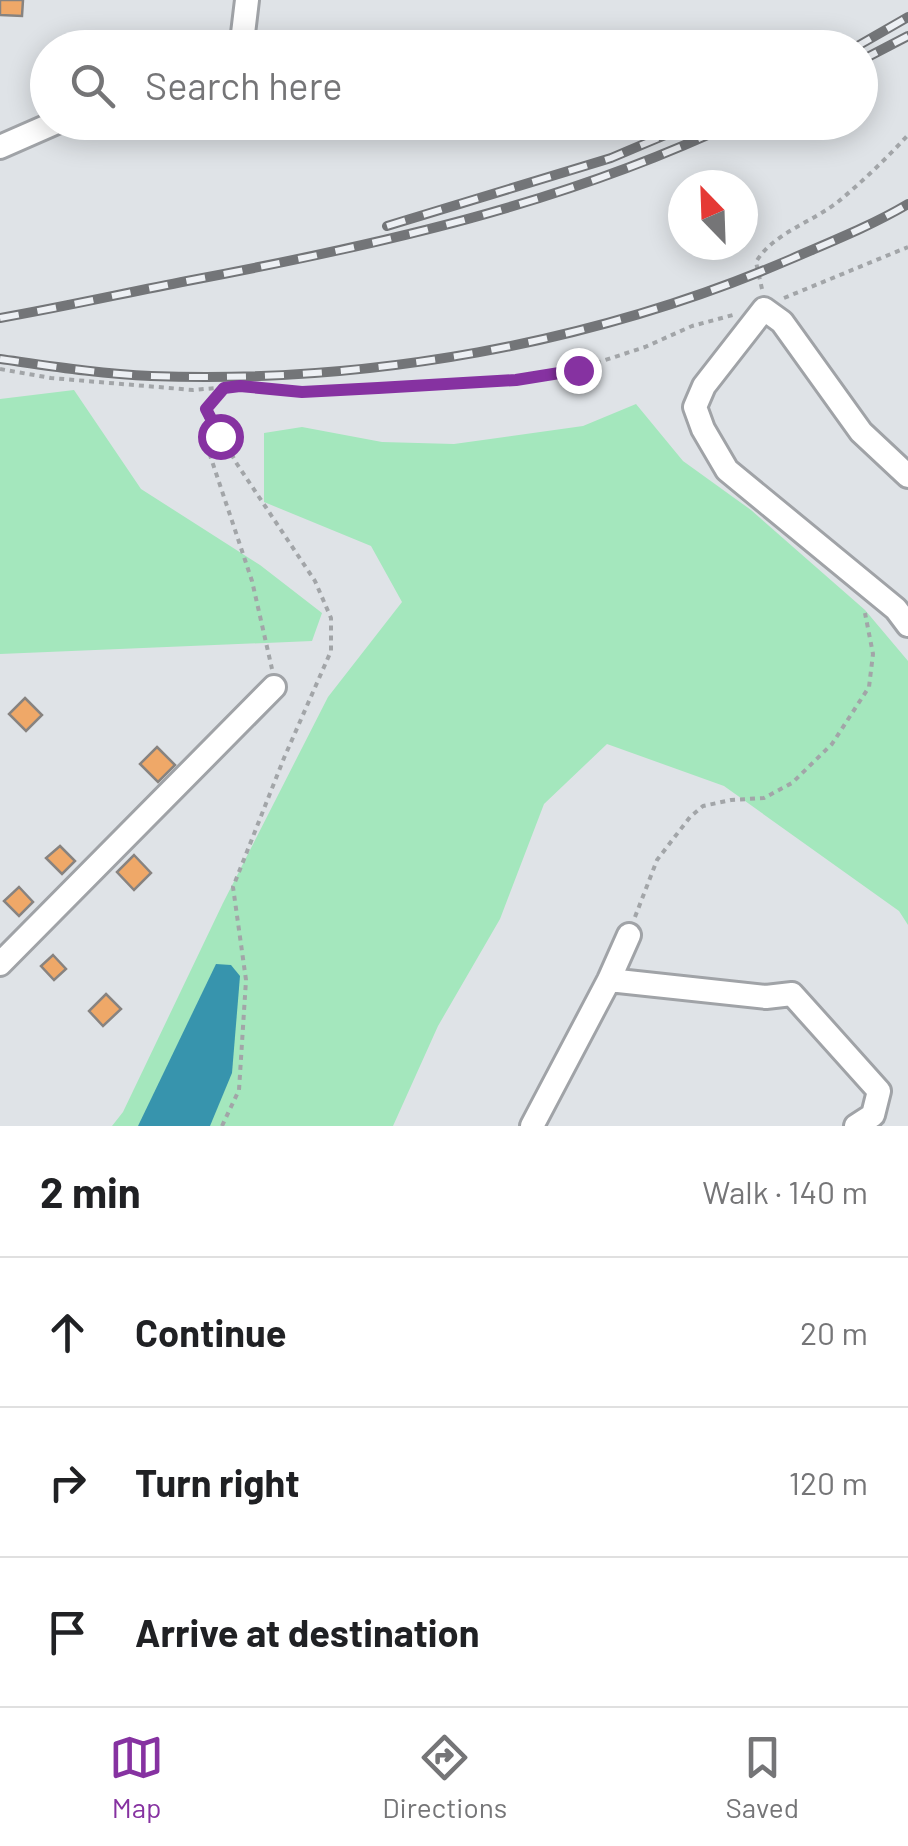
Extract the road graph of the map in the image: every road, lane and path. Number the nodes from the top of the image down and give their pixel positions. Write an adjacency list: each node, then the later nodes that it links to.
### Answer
1 (247, 0): 2 (street)
2 (241, 30)
3 (30, 134): 5 (street)
4 (908, 135): 7 (path)
5 (0, 147)
6 (908, 247): 7 (path)
7 (772, 304): 9 (path); 11 (street); 12 (street)
8 (0, 369): 9 (path)
9 (224, 388): 10 (path)
10 (206, 409): 14 (path); 18 (path)
11 (908, 476)
12 (860, 578): 13 (street); 15 (path)
13 (908, 625)
14 (274, 687): 16 (street)
15 (629, 935): 17 (street)
16 (0, 964)
17 (609, 980): 19 (street); 20 (street)
18 (222, 1126)
19 (532, 1126)
20 (856, 1126)

